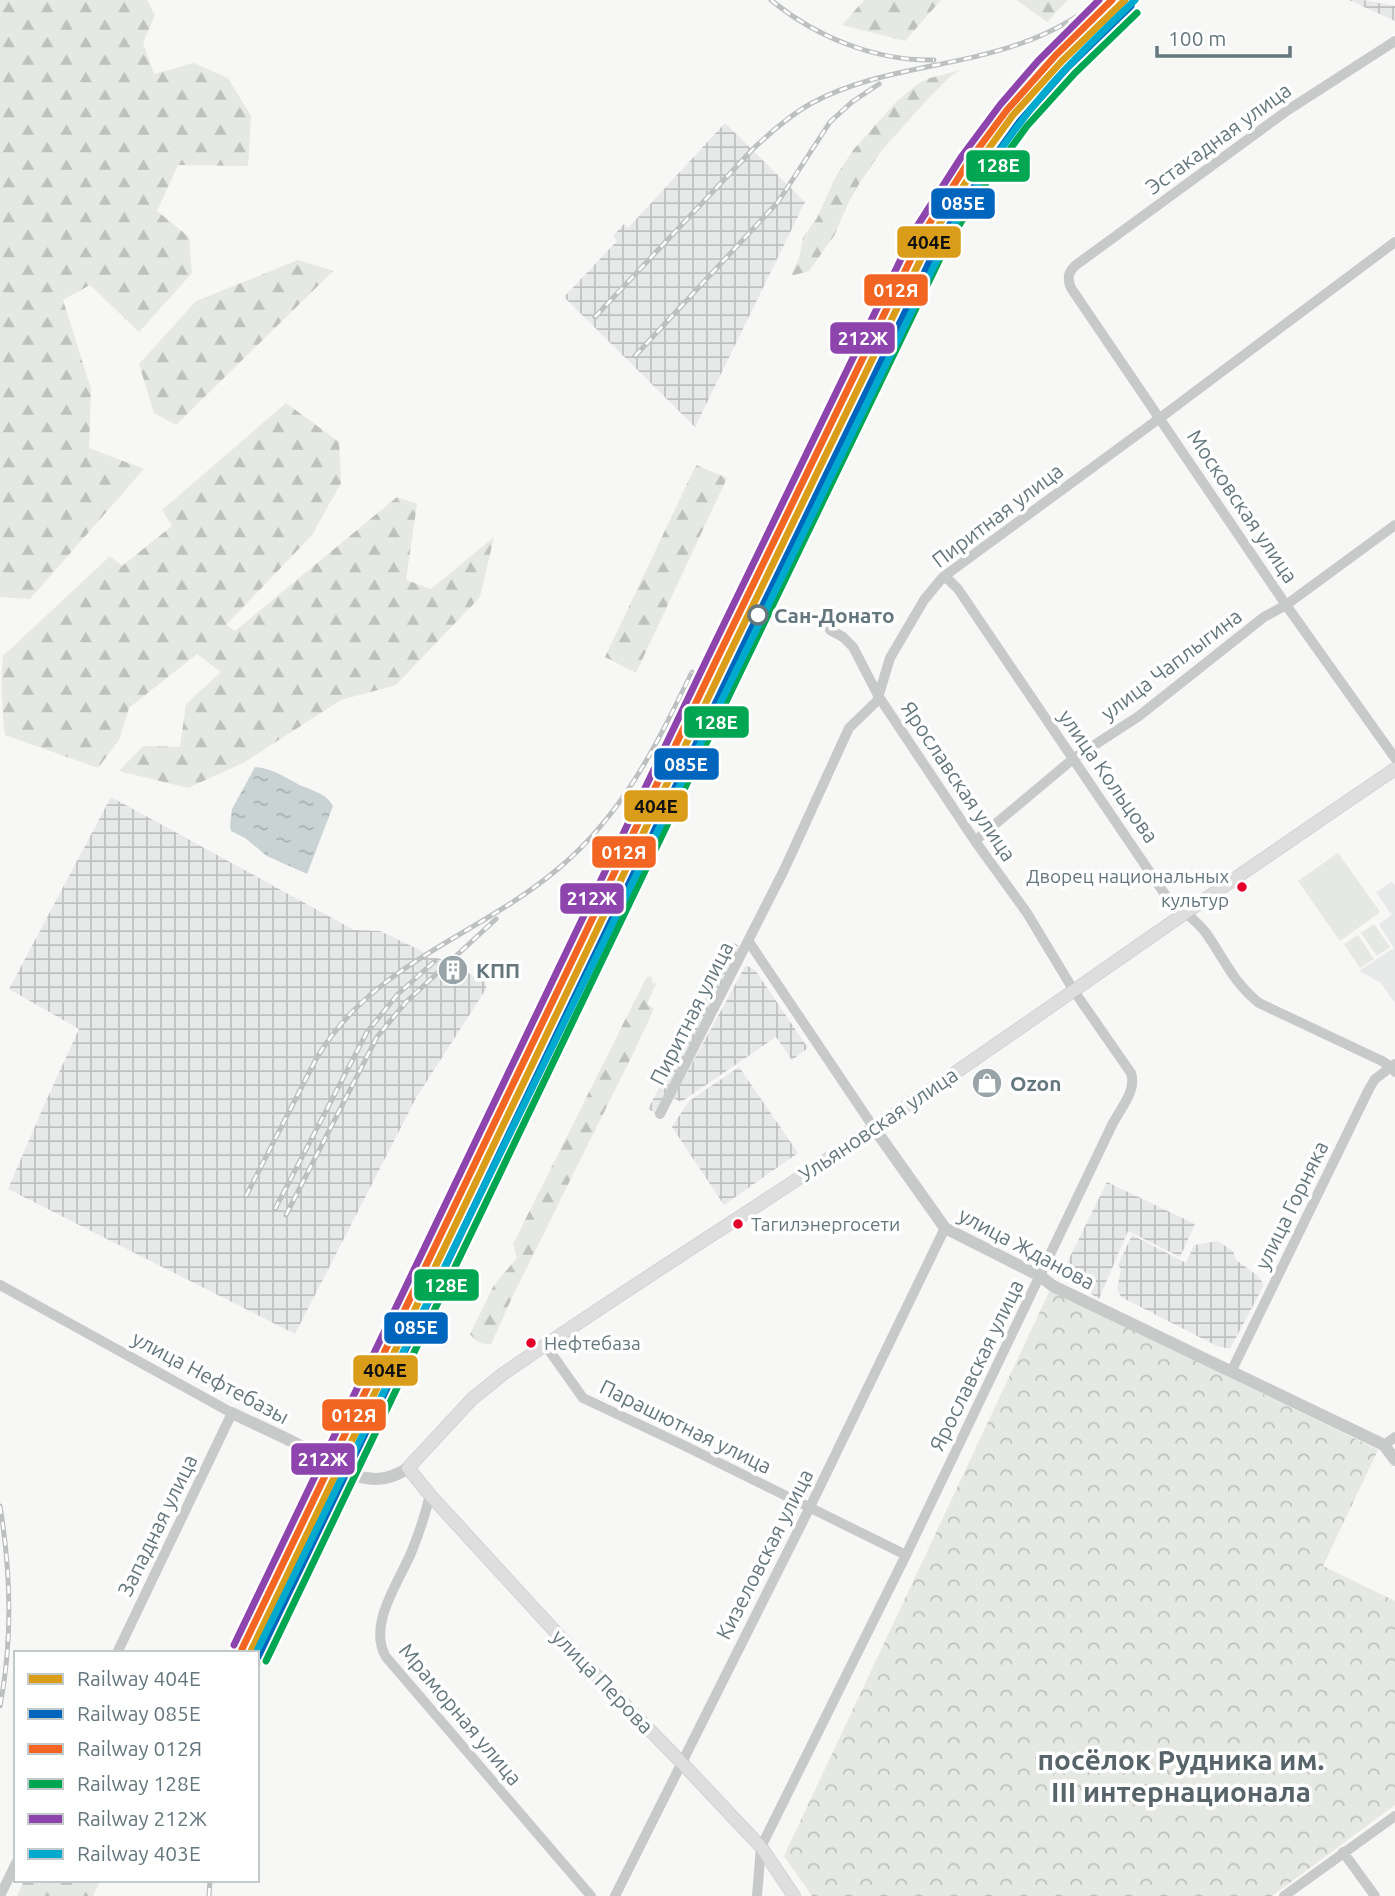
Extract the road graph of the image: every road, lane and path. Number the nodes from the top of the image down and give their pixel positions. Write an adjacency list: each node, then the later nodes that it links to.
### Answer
1 (1395, 41): 3 (street, Эстакадная улица)
2 (1394, 246): 4 (street, Пиритная улица)
3 (1069, 273): 4 (street, Московская улица)
4 (1160, 418): 6 (street, Пиритная улица); 7 (street, Московская улица)
5 (1395, 526): 7 (street, улица Чаплыгина)
6 (943, 577): 9 (street, Пиритная улица); 11 (street, улица Кольцова)
7 (1286, 604): 10 (street, Московская улица); 11 (street, улица Чаплыгина)
8 (830, 630): 9 (street, Ярославская улица)
9 (879, 697): 13 (street, Ярославская улица); 15 (street, Пиритная улица)
10 (1395, 758)
11 (1073, 760): 13 (street, улица Чаплыгина); 14 (street, улица Кольцова)
12 (1395, 769): 14 (main road, Ульяновская улица)
13 (975, 841): 16 (street, Ярославская улица)
14 (1186, 914): 16 (main road, Ульяновская улица); 17 (street, улица Кольцова)
15 (749, 942): 18 (street, Пиритная улица); 19 (street, улица Жданова)
16 (1074, 991): 19 (main road, Ульяновская улица); 21 (street, Ярославская улица)
17 (1394, 1068): 24 (street, улица Горняка)
18 (660, 1114)
19 (874, 1128): 20 (street, улица Жданова); 23 (main road, Ульяновская улица)
20 (946, 1228): 21 (street, улица Жданова); 31 (street, Кизеловская улица)
21 (1040, 1276): 24 (street, улица Жданова); 32 (street, Ярославская улица)
22 (0, 1285): 25 (street, улица Нефтебазы)
23 (546, 1346): 29 (main road, Ульяновская улица); 31 (street, Парашютная улица)
24 (1231, 1372): 27 (street, улица Жданова)
25 (232, 1413): 29 (street, улица Нефтебазы); 33 (street, Западная улица)
26 (1395, 1437): 27 (street)
27 (1384, 1445): 28 (street, улица Жданова)
28 (1395, 1460)
29 (408, 1468): 30 (main road, улица Перова)
30 (430, 1495): 34 (main road, улица Перова); 40 (street, Мраморная улица)
31 (810, 1507): 32 (street, Парашютная улица); 34 (street, Кизеловская улица)
32 (906, 1555): 36 (street, Ярославская улица)
33 (118, 1651)
34 (681, 1762): 36 (main road, улица Перова); 41 (street, Кизеловская улица)
35 (1395, 1816): 37 (street)
36 (761, 1847): 42 (street, Ярославская улица); 43 (main road, улица Перова)
37 (1343, 1852): 44 (street); 45 (street)
38 (14, 1867): 39 (street)
39 (0, 1896)
40 (591, 1896)
41 (615, 1896)
42 (757, 1896)
43 (794, 1896)
44 (1284, 1896)
45 (1375, 1896)

